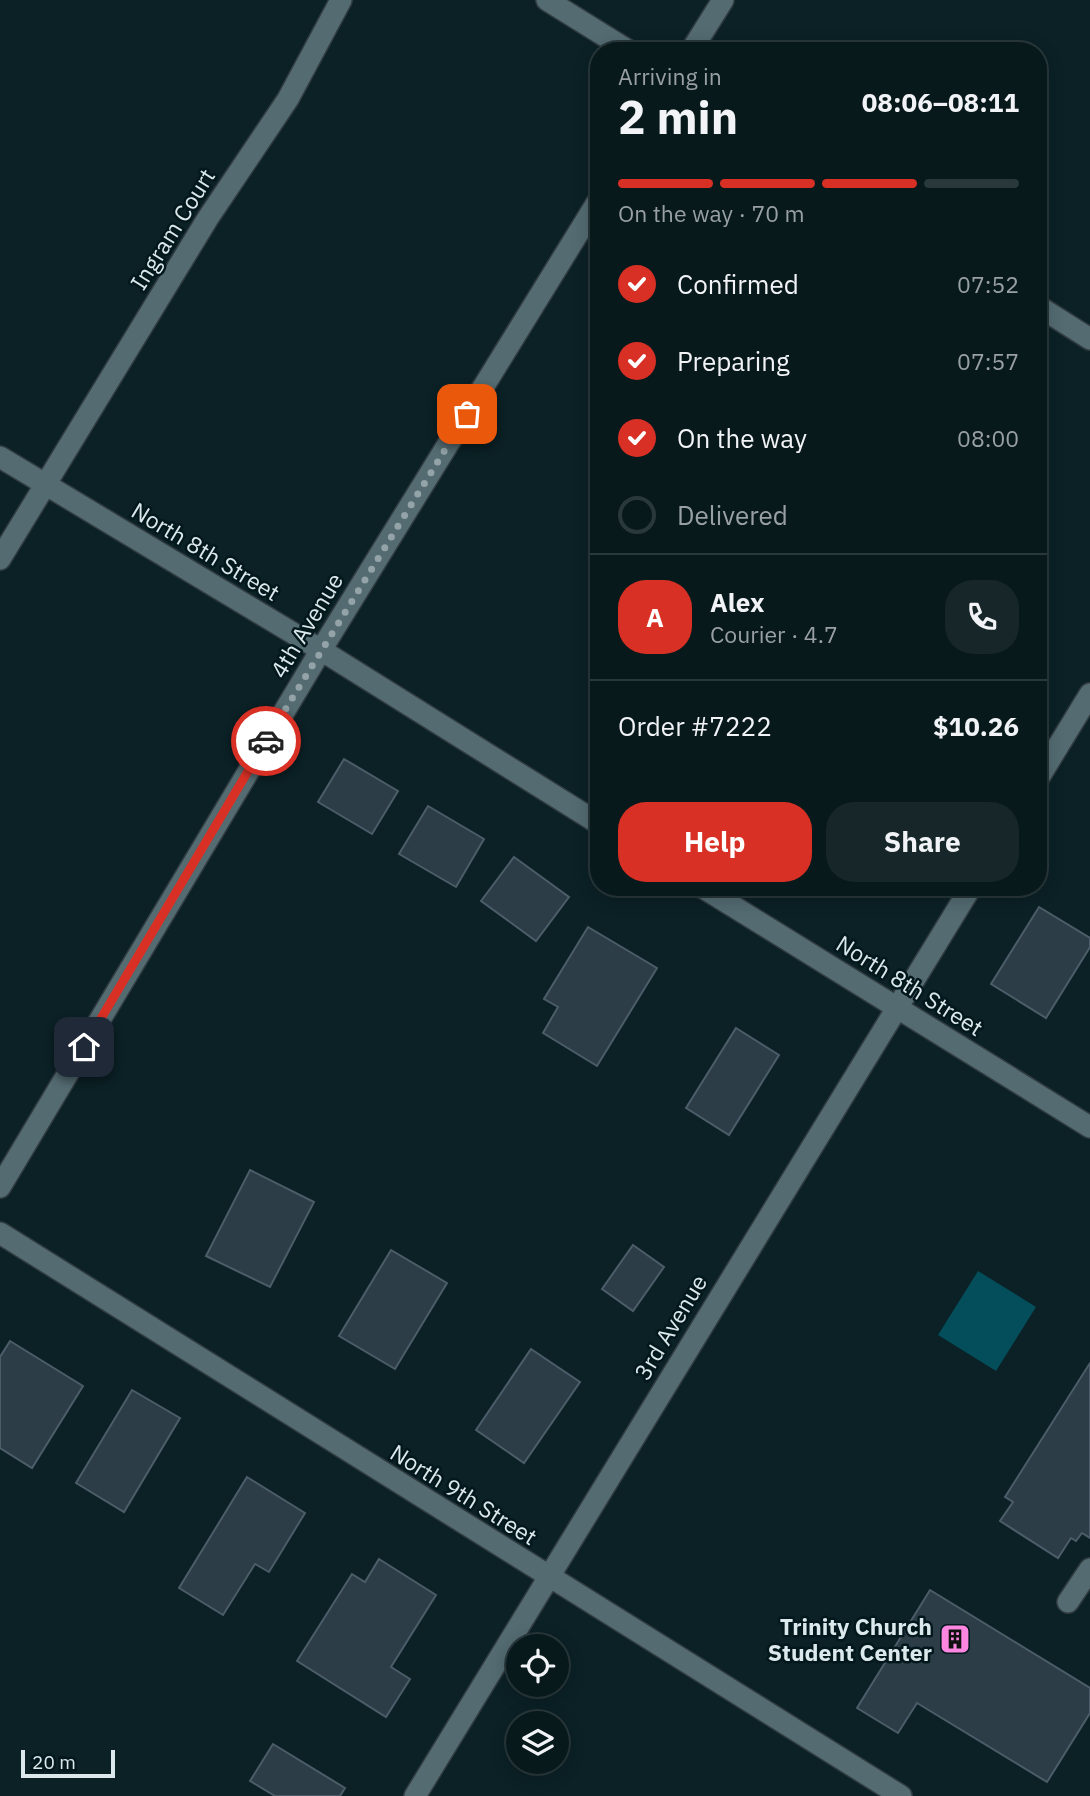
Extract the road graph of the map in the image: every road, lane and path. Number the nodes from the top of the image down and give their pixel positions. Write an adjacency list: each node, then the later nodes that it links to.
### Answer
1 (341, 0): 10 (street, Ingram Court)
2 (547, 0): 4 (street)
3 (723, 0): 5 (street)
4 (615, 42)
5 (697, 42)
6 (590, 214): 12 (street, 4th Avenue)
7 (1047, 312): 8 (street)
8 (1090, 339)
9 (0, 457): 10 (street, North 8th Street)
10 (46, 486): 11 (street, Ingram Court); 12 (street, North 8th Street)
11 (0, 559)
12 (321, 650): 15 (street, North 8th Street); 20 (street, 4th Avenue)
13 (1090, 694): 14 (street)
14 (1047, 764)
15 (590, 818)
16 (716, 896): 18 (street, North 8th Street)
17 (965, 896): 18 (street, 3rd Avenue)
18 (896, 1008): 19 (street, North 8th Street); 23 (street, 3rd Avenue)
19 (1090, 1127)
20 (0, 1187)
21 (0, 1233): 23 (street, North 9th Street)
22 (1090, 1569): 24 (street)
23 (548, 1577): 25 (street, 3rd Avenue); 26 (street, North 9th Street)
24 (1068, 1602)
25 (415, 1796)
26 (901, 1796)

